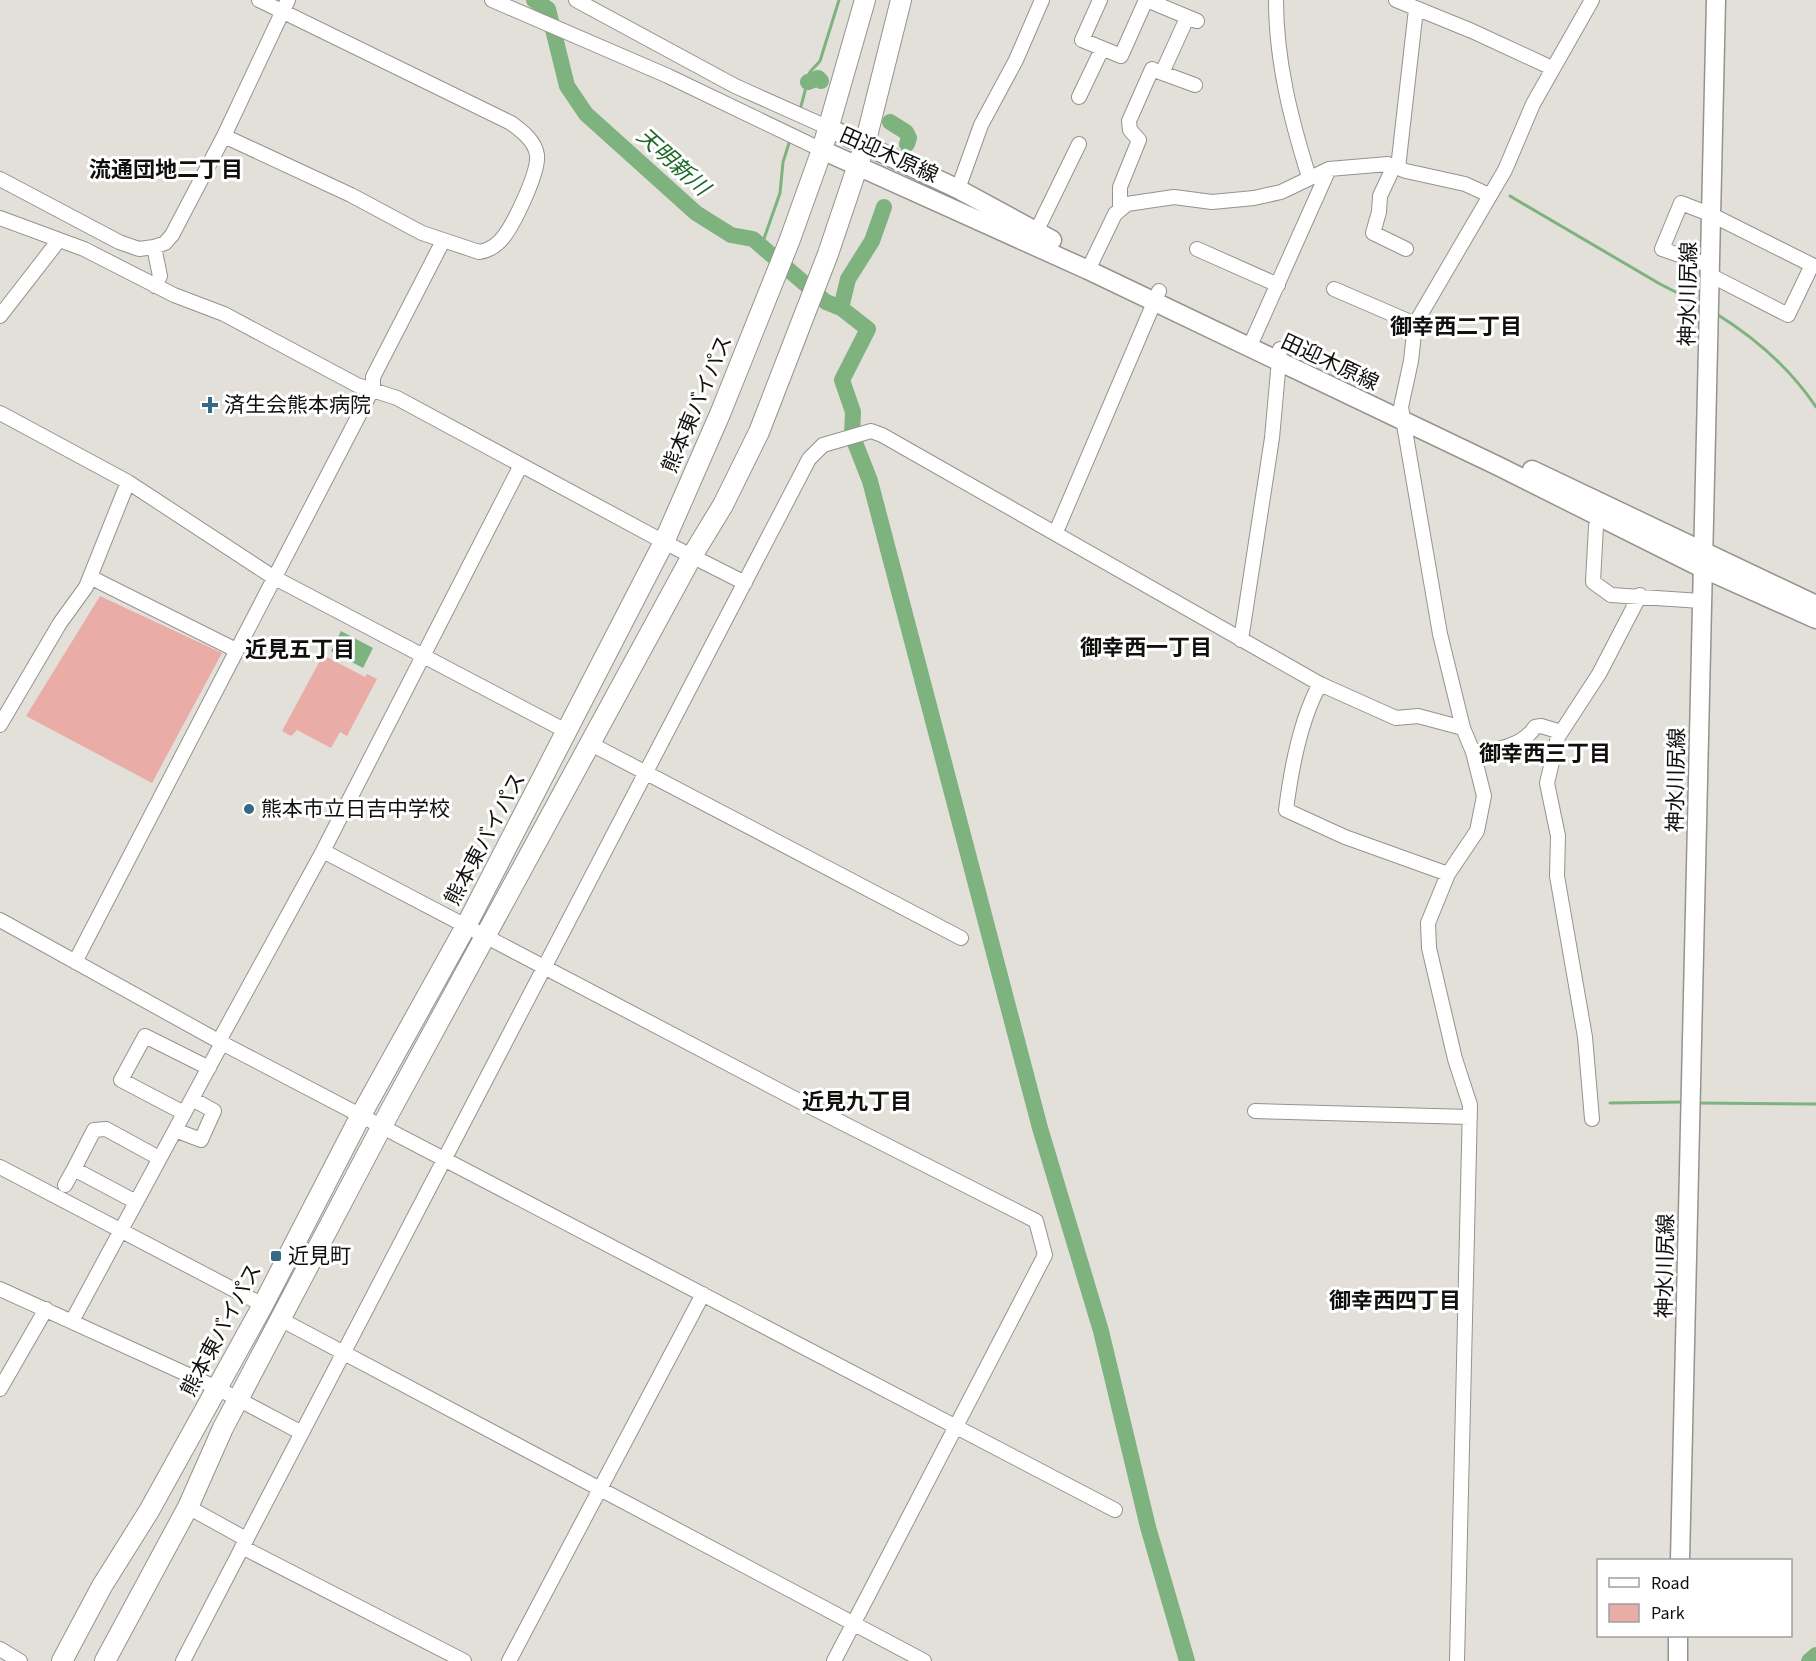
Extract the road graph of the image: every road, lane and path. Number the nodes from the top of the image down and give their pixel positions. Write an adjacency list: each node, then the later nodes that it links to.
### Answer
1 (259, 0): 13 (street)
2 (492, 0): 24 (street)
3 (576, 0): 20 (street)
4 (865, 0): 20 (highway, 熊本東バイパス)
5 (901, 0): 22 (highway)
6 (1042, 0): 30 (street)
7 (1100, 0): 15 (street)
8 (1147, 0): 15 (street); 17 (street)
9 (1276, 0): 28 (street)
10 (1396, 0): 14 (street)
11 (1592, 0): 16 (street)
12 (1716, 0): 33 (main road, 神水川尻線)
13 (285, 6): 21 (street); 37 (street)
14 (1416, 9): 16 (street); 26 (street)
15 (1102, 49): 19 (street)
16 (1552, 68): 31 (street)
17 (1153, 69): 18 (street); 32 (street)
18 (1195, 85)
19 (1079, 97)
20 (829, 128): 22 (main road, 田迎木原線); 24 (highway, 熊本東バイパス)
21 (224, 136): 37 (street); 38 (street)
22 (865, 144): 25 (highway); 30 (main road, 田迎木原線)
23 (1079, 144): 35 (street)
24 (822, 150): 25 (main road, 田迎木原線); 58 (highway, 熊本東バイパス)
25 (858, 165): 41 (main road, 田迎木原線); 59 (highway)
26 (1396, 167): 27 (street); 31 (street); 40 (street)
27 (1329, 169): 28 (street); 43 (street)
28 (1309, 177): 32 (street)
29 (0, 179): 38 (street)
30 (958, 189): 35 (main road, 田迎木原線)
31 (1489, 195): 48 (street)
32 (1120, 210): 41 (street)
33 (1712, 215): 42 (main road, 神水川尻線); 42 (street); 42 (street)
34 (0, 218): 36 (street)
35 (1036, 232): 41 (main road, 田迎木原線)
36 (59, 240): 44 (street); 47 (street)
37 (443, 242): 51 (street)
38 (154, 247): 44 (street)
39 (1197, 249): 43 (street)
40 (1407, 249)
41 (1091, 265): 46 (main road, 田迎木原線)
42 (1711, 270): 60 (main road, 神水川尻線)
43 (1278, 285): 49 (street)
44 (155, 286): 51 (street)
45 (1334, 290): 48 (street)
46 (1157, 297): 49 (main road, 田迎木原線); 57 (street)
47 (0, 316)
48 (1415, 324): 53 (street)
49 (1252, 342): 50 (main road, 田迎木原線)
50 (1279, 356): 53 (main road, 田迎木原線); 68 (street)
51 (373, 388): 54 (street); 62 (street)
52 (0, 413): 55 (street)
53 (1402, 414): 56 (main road, 田迎木原線); 60 (main road, 田迎木原線); 73 (street)
54 (521, 465): 58 (street); 70 (street)
55 (128, 482): 61 (street); 62 (street)
56 (1601, 518): 60 (main road, 田迎木原線); 64 (street)
57 (1056, 532): 63 (street); 68 (street)
58 (664, 542): 59 (street); 74 (highway, 熊本東バイパス)
59 (692, 556): 63 (street); 76 (highway)
60 (1702, 560): 65 (main road, 神水川尻線); 66 (main road, 田迎木原線); 67 (main road, 田迎木原線)
61 (90, 577): 69 (street); 72 (street)
62 (273, 577): 69 (street); 70 (street)
63 (745, 583): 78 (street)
64 (1640, 595): 65 (street); 75 (street)
65 (1701, 601): 122 (main road, 神水川尻線)
66 (1816, 605)
67 (1816, 619)
68 (1241, 640): 71 (street)
69 (236, 650): 85 (street)
70 (425, 655): 74 (street); 79 (street)
71 (1320, 684): 73 (street); 80 (street)
72 (0, 725)
73 (1463, 728): 77 (street)
74 (568, 732): 82 (highway, 熊本東バイパス)
75 (1561, 732): 77 (street); 94 (street)
76 (591, 744): 78 (street); 83 (highway)
77 (1473, 752): 80 (street)
78 (646, 772): 84 (street); 86 (street)
79 (323, 851): 82 (street); 87 (street)
80 (1448, 874): 93 (street)
81 (0, 920): 85 (street)
82 (466, 926): 83 (street); 92 (highway, 熊本東バイパス)
83 (487, 937): 86 (street); 95 (highway)
84 (960, 938)
85 (75, 962): 87 (street)
86 (544, 967): 98 (street); 115 (street)
87 (221, 1042): 88 (street); 92 (street)
88 (209, 1068): 89 (street); 91 (street)
89 (192, 1099): 91 (street); 96 (street)
90 (1255, 1111): 93 (street)
91 (184, 1113): 96 (street)
92 (361, 1115): 95 (street); 106 (highway, 熊本東バイパス)
93 (1470, 1117): 136 (street)
94 (1592, 1119)
95 (382, 1126): 98 (street); 108 (highway)
96 (175, 1130): 97 (street)
97 (159, 1158): 100 (street); 102 (street)
98 (445, 1158): 105 (street); 110 (street)
99 (0, 1167): 103 (street)
100 (74, 1169): 101 (street); 102 (street)
101 (65, 1185)
102 (135, 1202): 103 (street)
103 (120, 1230): 106 (street); 109 (street)
104 (2, 1293): 107 (street)
105 (703, 1294): 115 (street); 117 (street)
106 (263, 1305): 111 (highway, 熊本東バイパス)
107 (46, 1309): 109 (street); 112 (street)
108 (280, 1319): 110 (street); 113 (highway)
109 (72, 1321): 111 (street)
110 (343, 1353): 116 (street); 117 (street)
111 (217, 1388): 113 (street); 120 (highway, 熊本東バイパス)
112 (0, 1389)
113 (238, 1400): 114 (highway); 116 (street)
114 (223, 1428): 118 (highway); 129 (highway)
115 (955, 1428): 119 (street); 123 (street)
116 (302, 1433): 121 (street)
117 (600, 1489): 123 (street); 133 (street)
118 (188, 1507): 121 (street); 130 (highway)
119 (1116, 1510)
120 (149, 1511): 127 (highway, 熊本東バイパス); 128 (highway)
121 (244, 1543): 131 (street); 132 (street)
122 (1680, 1559)
123 (853, 1623): 134 (street); 135 (street)
124 (1678, 1637): 137 (main road)
125 (0, 1649): 126 (street)
126 (20, 1661)
127 (62, 1661)
128 (77, 1661)
129 (95, 1661)
130 (105, 1661)
131 (183, 1661)
132 (464, 1661)
133 (508, 1661)
134 (834, 1661)
135 (924, 1661)
136 (1457, 1661)
137 (1678, 1661)

